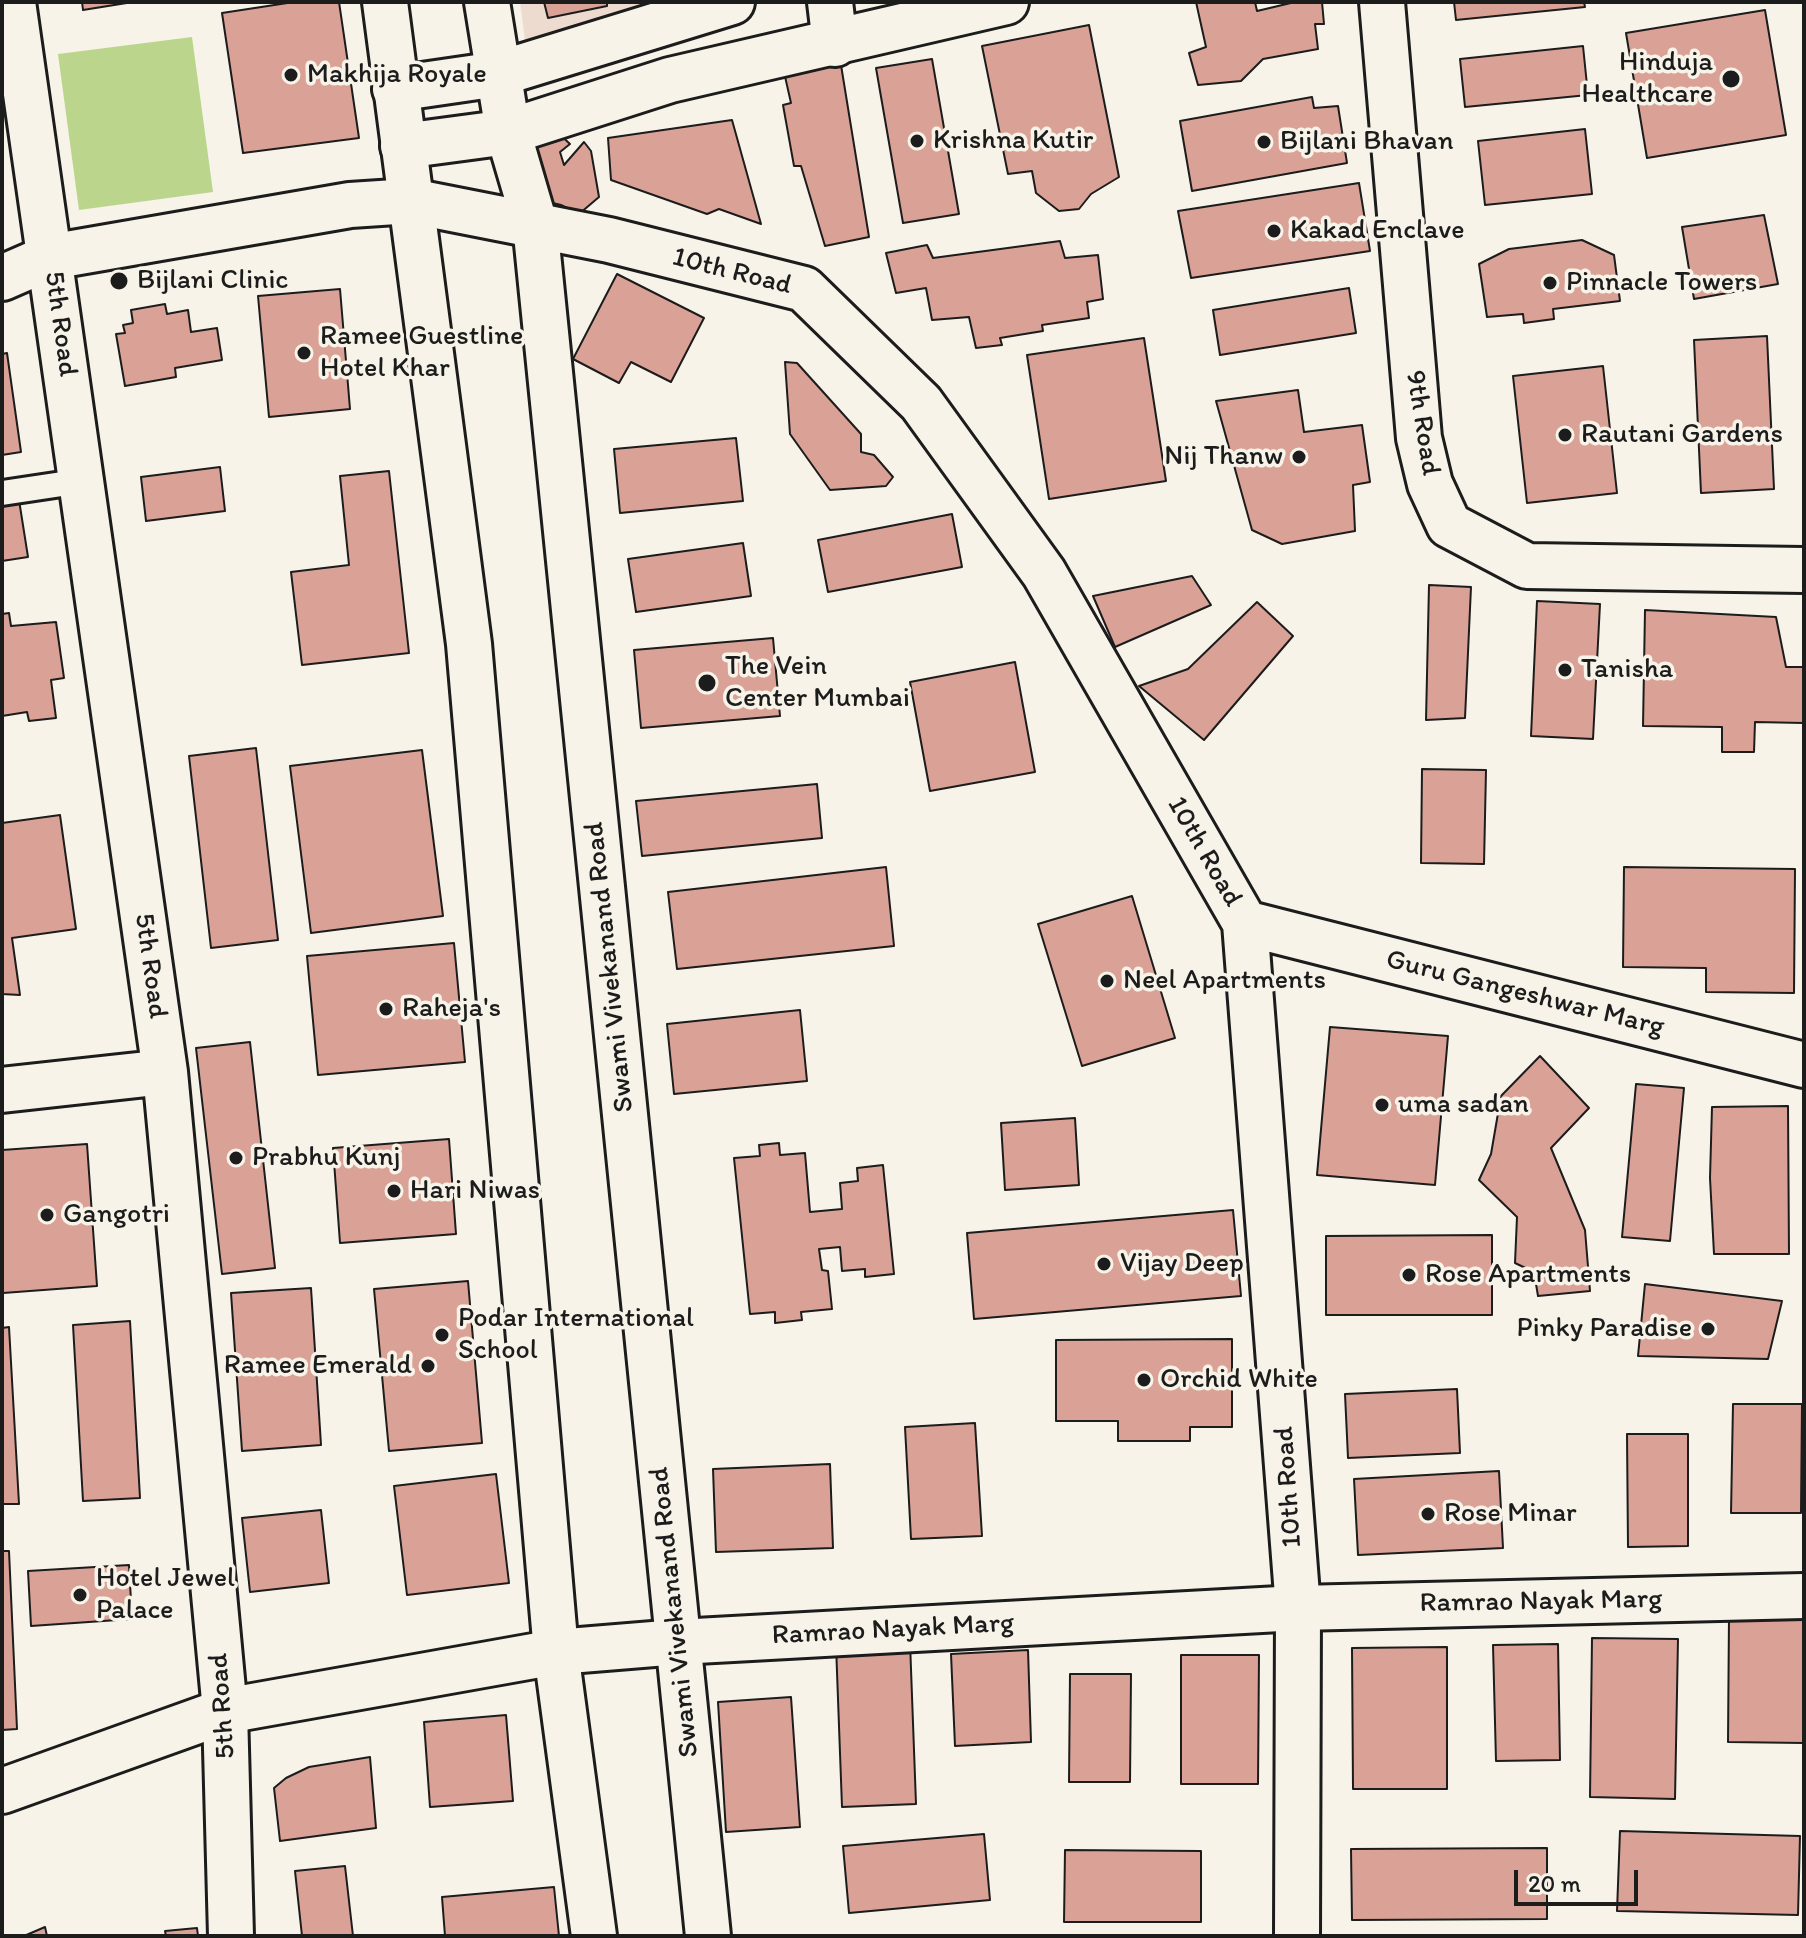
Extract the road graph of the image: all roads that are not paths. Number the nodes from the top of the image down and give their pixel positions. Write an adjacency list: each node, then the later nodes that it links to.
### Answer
1 (13, 2): 14 (street, 5th Road)
2 (385, 2): 9 (street)
3 (487, 2): 8 (street, Swami Vivekanand Road)
4 (732, 2): 8 (street)
5 (1006, 2): 7 (street)
6 (1382, 2): 18 (street, 9th Road)
7 (832, 23): 10 (street)
8 (498, 74): 9 (street); 10 (street, Swami Vivekanand Road)
9 (395, 89): 11 (street)
10 (508, 132): 11 (street); 13 (street, Swami Vivekanand Road)
11 (403, 146): 12 (street)
12 (411, 201): 13 (street, 10th Road); 14 (street, 10th Road); 26 (street)
13 (535, 224): 19 (street, 10th Road); 25 (street, Swami Vivekanand Road)
14 (50, 257): 15 (street, 10th Road); 16 (street, 5th Road)
15 (2, 278)
16 (82, 481): 17 (lane); 21 (street, 5th Road)
17 (2, 493)
18 (1804, 570)
19 (1245, 923): 20 (street, Guru Gangeshwar Marg); 24 (street, 10th Road)
20 (1804, 1065)
21 (165, 1072): 22 (street); 27 (street, 5th Road)
22 (2, 1090)
23 (1804, 1596): 24 (street, Ramrao Nayak Marg)
24 (1298, 1608): 25 (street, Ramrao Nayak Marg); 32 (street, 10th Road)
25 (678, 1642): 26 (street, Ramrao Nayak Marg); 31 (street, Swami Vivekanand Road)
26 (556, 1652): 27 (street, Ramrao Nayak Marg); 30 (street)
27 (225, 1711): 28 (street, Ramrao Nayak Marg); 29 (street, 5th Road)
28 (2, 1791)
29 (231, 1936)
30 (594, 1936)
31 (708, 1936)
32 (1297, 1936)

